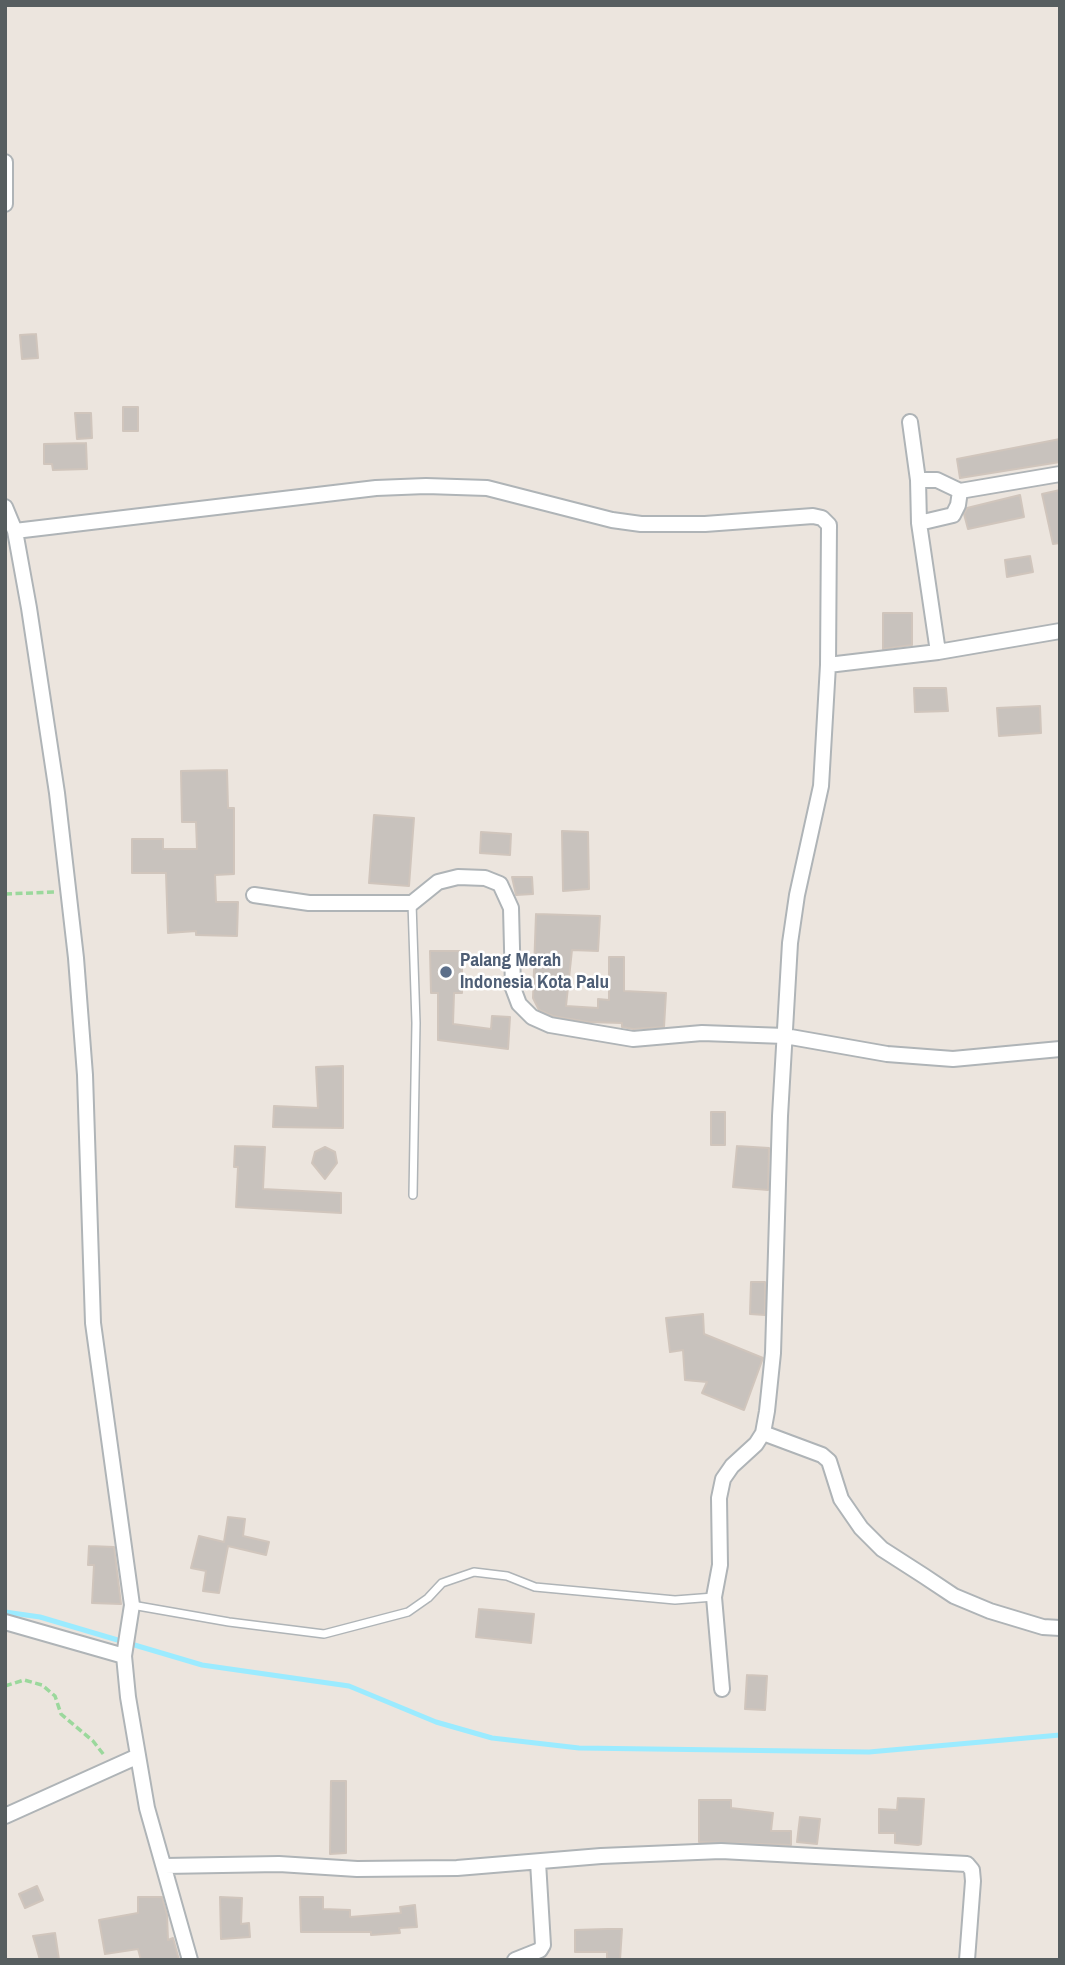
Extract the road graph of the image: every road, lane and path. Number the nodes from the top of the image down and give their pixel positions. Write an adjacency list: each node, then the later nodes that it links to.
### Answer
1 (5, 162): 2 (street)
2 (5, 204)
3 (910, 422): 5 (street)
4 (1060, 474): 6 (street)
5 (919, 480): 6 (street); 8 (street)
6 (960, 491): 8 (street)
7 (5, 507): 9 (street)
8 (919, 523): 11 (street)
9 (15, 531): 12 (street); 13 (street)
10 (1060, 631): 11 (street)
11 (938, 652): 12 (street)
12 (828, 665): 17 (street)
13 (69, 891): 14 (path); 22 (street)
14 (5, 894)
15 (254, 895): 16 (street)
16 (412, 903): 17 (street); 19 (lane)
17 (785, 1036): 18 (street); 20 (street)
18 (1060, 1049)
19 (413, 1195)
20 (763, 1433): 21 (street); 24 (street)
21 (714, 1597): 22 (lane); 27 (street)
22 (132, 1605): 25 (street)
23 (5, 1622): 25 (street)
24 (1060, 1628)
25 (126, 1645): 28 (street)
26 (5, 1686): 29 (path)
27 (722, 1689)
28 (136, 1757): 29 (street); 32 (street)
29 (113, 1766): 30 (street)
30 (5, 1816)
31 (538, 1862): 32 (street); 34 (street); 35 (street)
32 (164, 1866): 33 (street)
33 (190, 1960)
34 (515, 1960)
35 (967, 1960)

